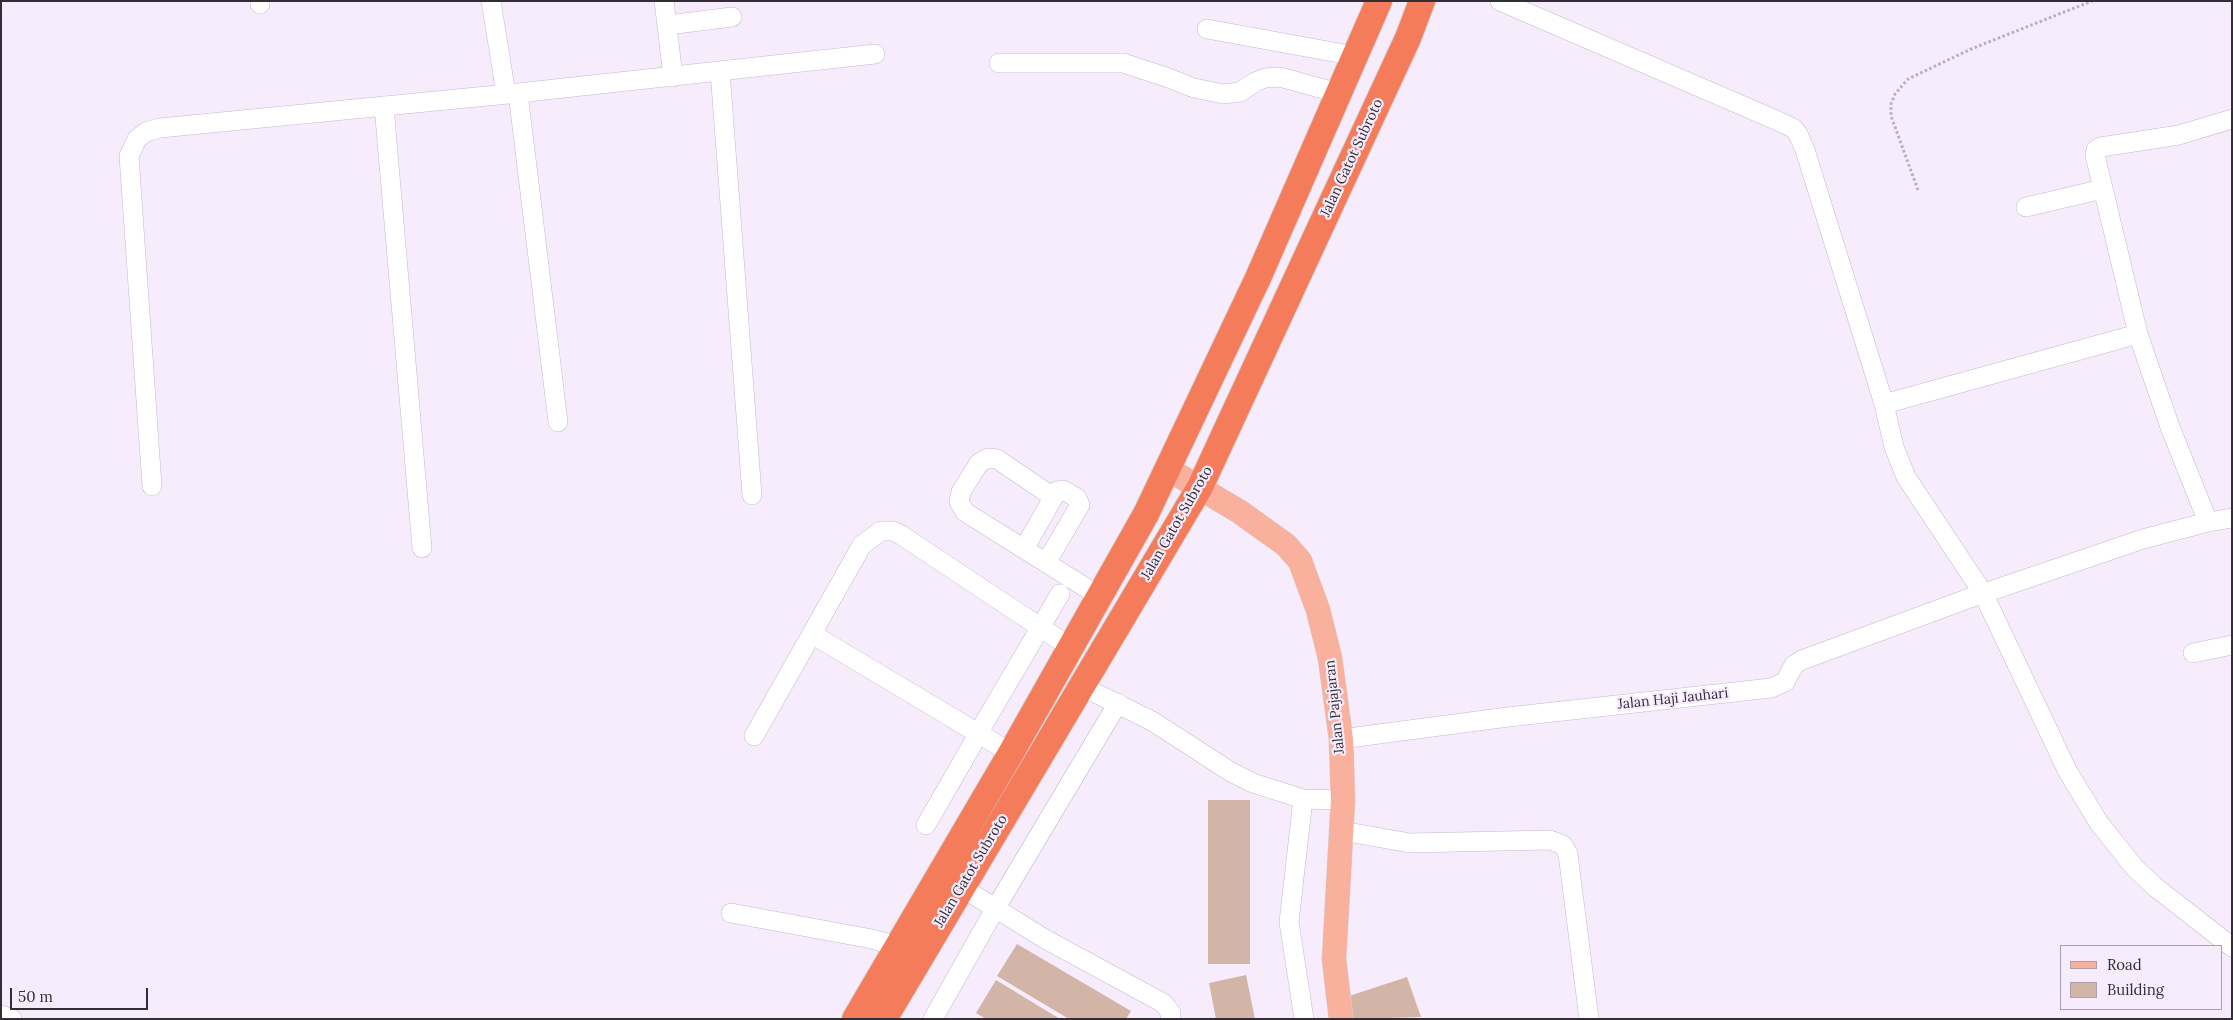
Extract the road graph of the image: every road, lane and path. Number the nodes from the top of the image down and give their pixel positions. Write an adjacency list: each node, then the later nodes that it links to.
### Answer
1 (492, 1): 16 (street)
2 (664, 1): 8 (street)
3 (1379, 1): 11 (highway, Jalan Gatot Subroto)
4 (1422, 1): 27 (highway, Jalan Gatot Subroto)
5 (1500, 1): 23 (street)
6 (2092, 1): 20 (path)
7 (732, 17): 8 (street)
8 (668, 26): 14 (street)
9 (1207, 29): 11 (street)
10 (875, 54): 13 (street)
11 (1355, 56): 15 (highway, Jalan Gatot Subroto)
12 (999, 63): 15 (street)
13 (720, 71): 14 (street); 28 (street)
14 (673, 77): 16 (street)
15 (1338, 93): 25 (highway, Jalan Gatot Subroto)
16 (512, 94): 17 (street); 24 (street)
17 (384, 106): 26 (street); 32 (street)
18 (2232, 119): 19 (street)
19 (2102, 189): 21 (street); 22 (street)
20 (1918, 190)
21 (2026, 207)
22 (2138, 334): 23 (street); 31 (street)
23 (1884, 404): 35 (street)
24 (558, 422)
25 (1168, 469): 27 (main road, Jalan Pajajaran); 36 (highway, Jalan Gatot Subroto)
26 (152, 486)
27 (1200, 487): 42 (highway, Jalan Gatot Subroto); 46 (main road, Jalan Pajajaran)
28 (752, 495)
29 (1053, 497): 33 (street); 33 (street); 34 (street)
30 (2232, 518): 31 (street, Jalan Haji Jauhari)
31 (2208, 522): 35 (street, Jalan Haji Jauhari)
32 (422, 548)
33 (1024, 549): 34 (street)
34 (1054, 579): 36 (street); 37 (street)
35 (1983, 593): 46 (street, Jalan Haji Jauhari); 56 (street)
36 (1097, 600): 40 (highway, Jalan Gatot Subroto)
37 (1040, 628): 38 (street); 40 (street); 44 (street)
38 (814, 629): 44 (street); 45 (street)
39 (2232, 645): 41 (street)
40 (1070, 647): 47 (highway, Jalan Gatot Subroto)
41 (2193, 654)
42 (1081, 686): 43 (street); 52 (highway, Jalan Gatot Subroto)
43 (1113, 701): 48 (street); 53 (street)
44 (981, 729): 47 (street); 50 (street)
45 (754, 736)
46 (1341, 739): 49 (main road, Jalan Pajajaran)
47 (1013, 749): 55 (highway, Jalan Gatot Subroto)
48 (1303, 799): 49 (street); 63 (street)
49 (1343, 800): 51 (main road, Jalan Pajajaran)
50 (926, 826)
51 (1342, 831): 64 (main road, Jalan Pajajaran); 65 (street)
52 (961, 887): 53 (street); 61 (highway, Jalan Gatot Subroto)
53 (995, 909): 58 (street); 62 (street)
54 (731, 913): 55 (street)
55 (897, 946): 60 (highway, Jalan Gatot Subroto)
56 (2232, 947)
57 (1, 1015): 59 (street)
58 (938, 1017)
59 (12, 1019)
60 (855, 1019)
61 (884, 1019)
62 (1170, 1019)
63 (1304, 1019)
64 (1341, 1019)
65 (1589, 1019)

